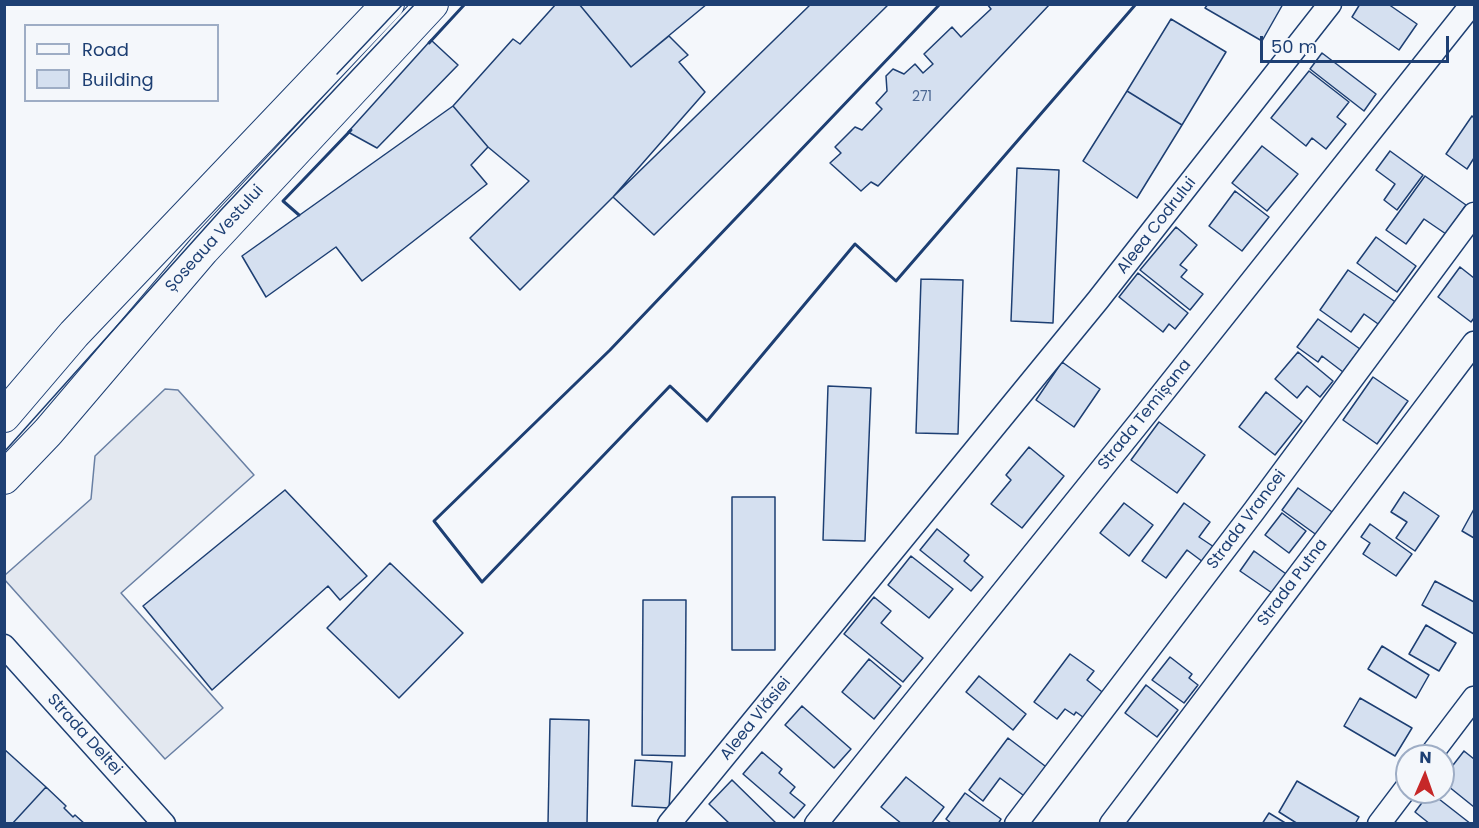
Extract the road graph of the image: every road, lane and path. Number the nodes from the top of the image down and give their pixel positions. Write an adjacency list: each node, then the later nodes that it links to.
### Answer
1 (388, 4): 7 (main road, Șoseaua Vestului)
2 (432, 4): 8 (main road, Șoseaua Vestului)
3 (1330, 4): 9 (street, Aleea Codrului)
4 (1472, 4): 16 (street, Strada Temișana)
5 (1474, 214): 17 (street, Strada Vrancei)
6 (1474, 343): 18 (street, Strada Putna)
7 (4, 416)
8 (4, 478)
9 (841, 614): 15 (street, Aleea Vlăsiei)
10 (4, 646): 14 (street, Strada Deltei)
11 (1474, 698): 12 (street)
12 (1439, 744)
13 (1395, 803): 19 (street)
14 (164, 824)
15 (669, 824)
16 (816, 824)
17 (1016, 824)
18 (1112, 824)
19 (1379, 824)

